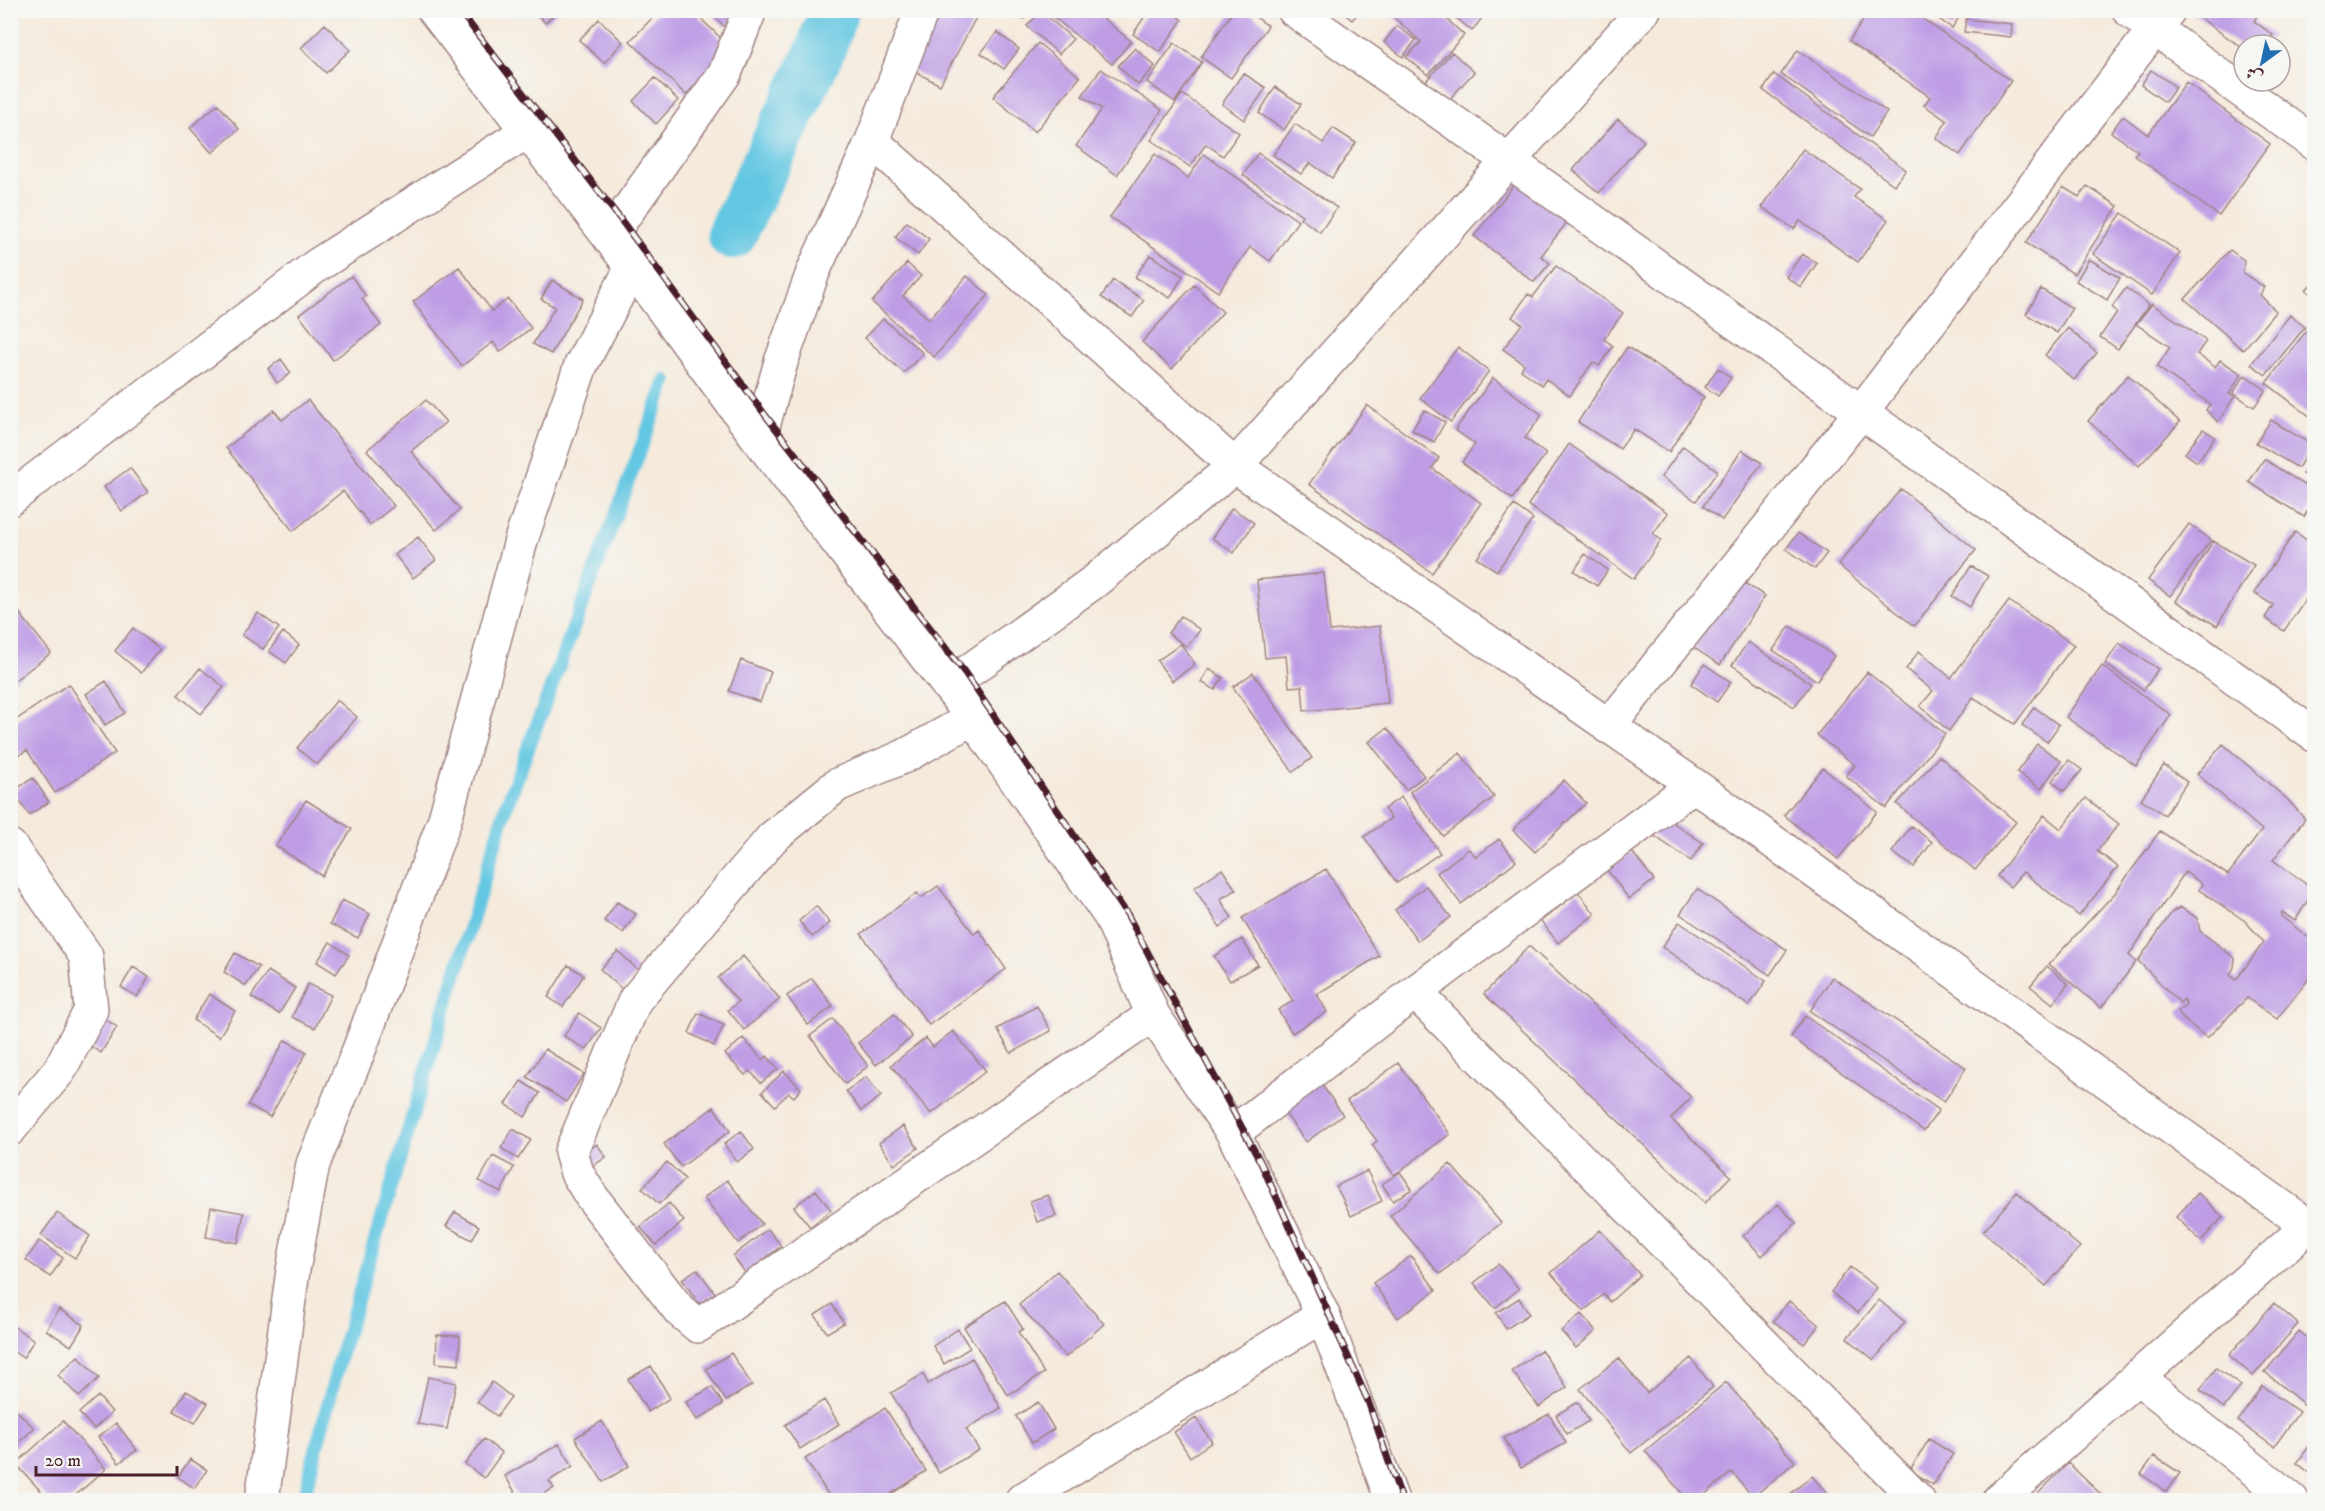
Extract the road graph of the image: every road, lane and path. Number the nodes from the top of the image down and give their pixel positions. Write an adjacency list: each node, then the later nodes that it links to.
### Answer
1 (434, 10): 8 (street)
2 (750, 10): 12 (street)
3 (922, 10): 9 (street)
4 (1294, 10): 11 (street)
5 (1644, 10): 11 (street)
6 (2129, 10): 7 (street)
7 (2162, 20): 10 (street); 14 (street)
8 (526, 132): 12 (street); 17 (street)
9 (872, 141): 15 (street); 16 (street)
10 (2314, 143)
11 (1509, 161): 14 (street); 16 (street)
12 (610, 239): 13 (street)
13 (632, 267): 15 (street); 31 (street)
14 (1861, 412): 20 (street); 21 (street)
15 (759, 440): 18 (street)
16 (1235, 466): 18 (street); 20 (street)
17 (10, 500)
18 (948, 686): 19 (street)
19 (972, 718): 25 (street); 25 (street)
20 (1608, 727): 22 (street)
21 (2314, 735)
22 (1694, 785): 24 (street); 28 (street)
23 (10, 846): 26 (street)
24 (1415, 992): 27 (street); 34 (street)
25 (1153, 1015): 27 (street)
26 (10, 1130)
27 (1233, 1133): 29 (street)
28 (2313, 1226): 30 (street)
29 (1323, 1315): 32 (street); 33 (street)
30 (2137, 1377): 35 (street); 36 (street)
31 (262, 1500)
32 (1022, 1500)
33 (1392, 1500)
34 (1918, 1500)
35 (1999, 1500)
36 (2292, 1500)

